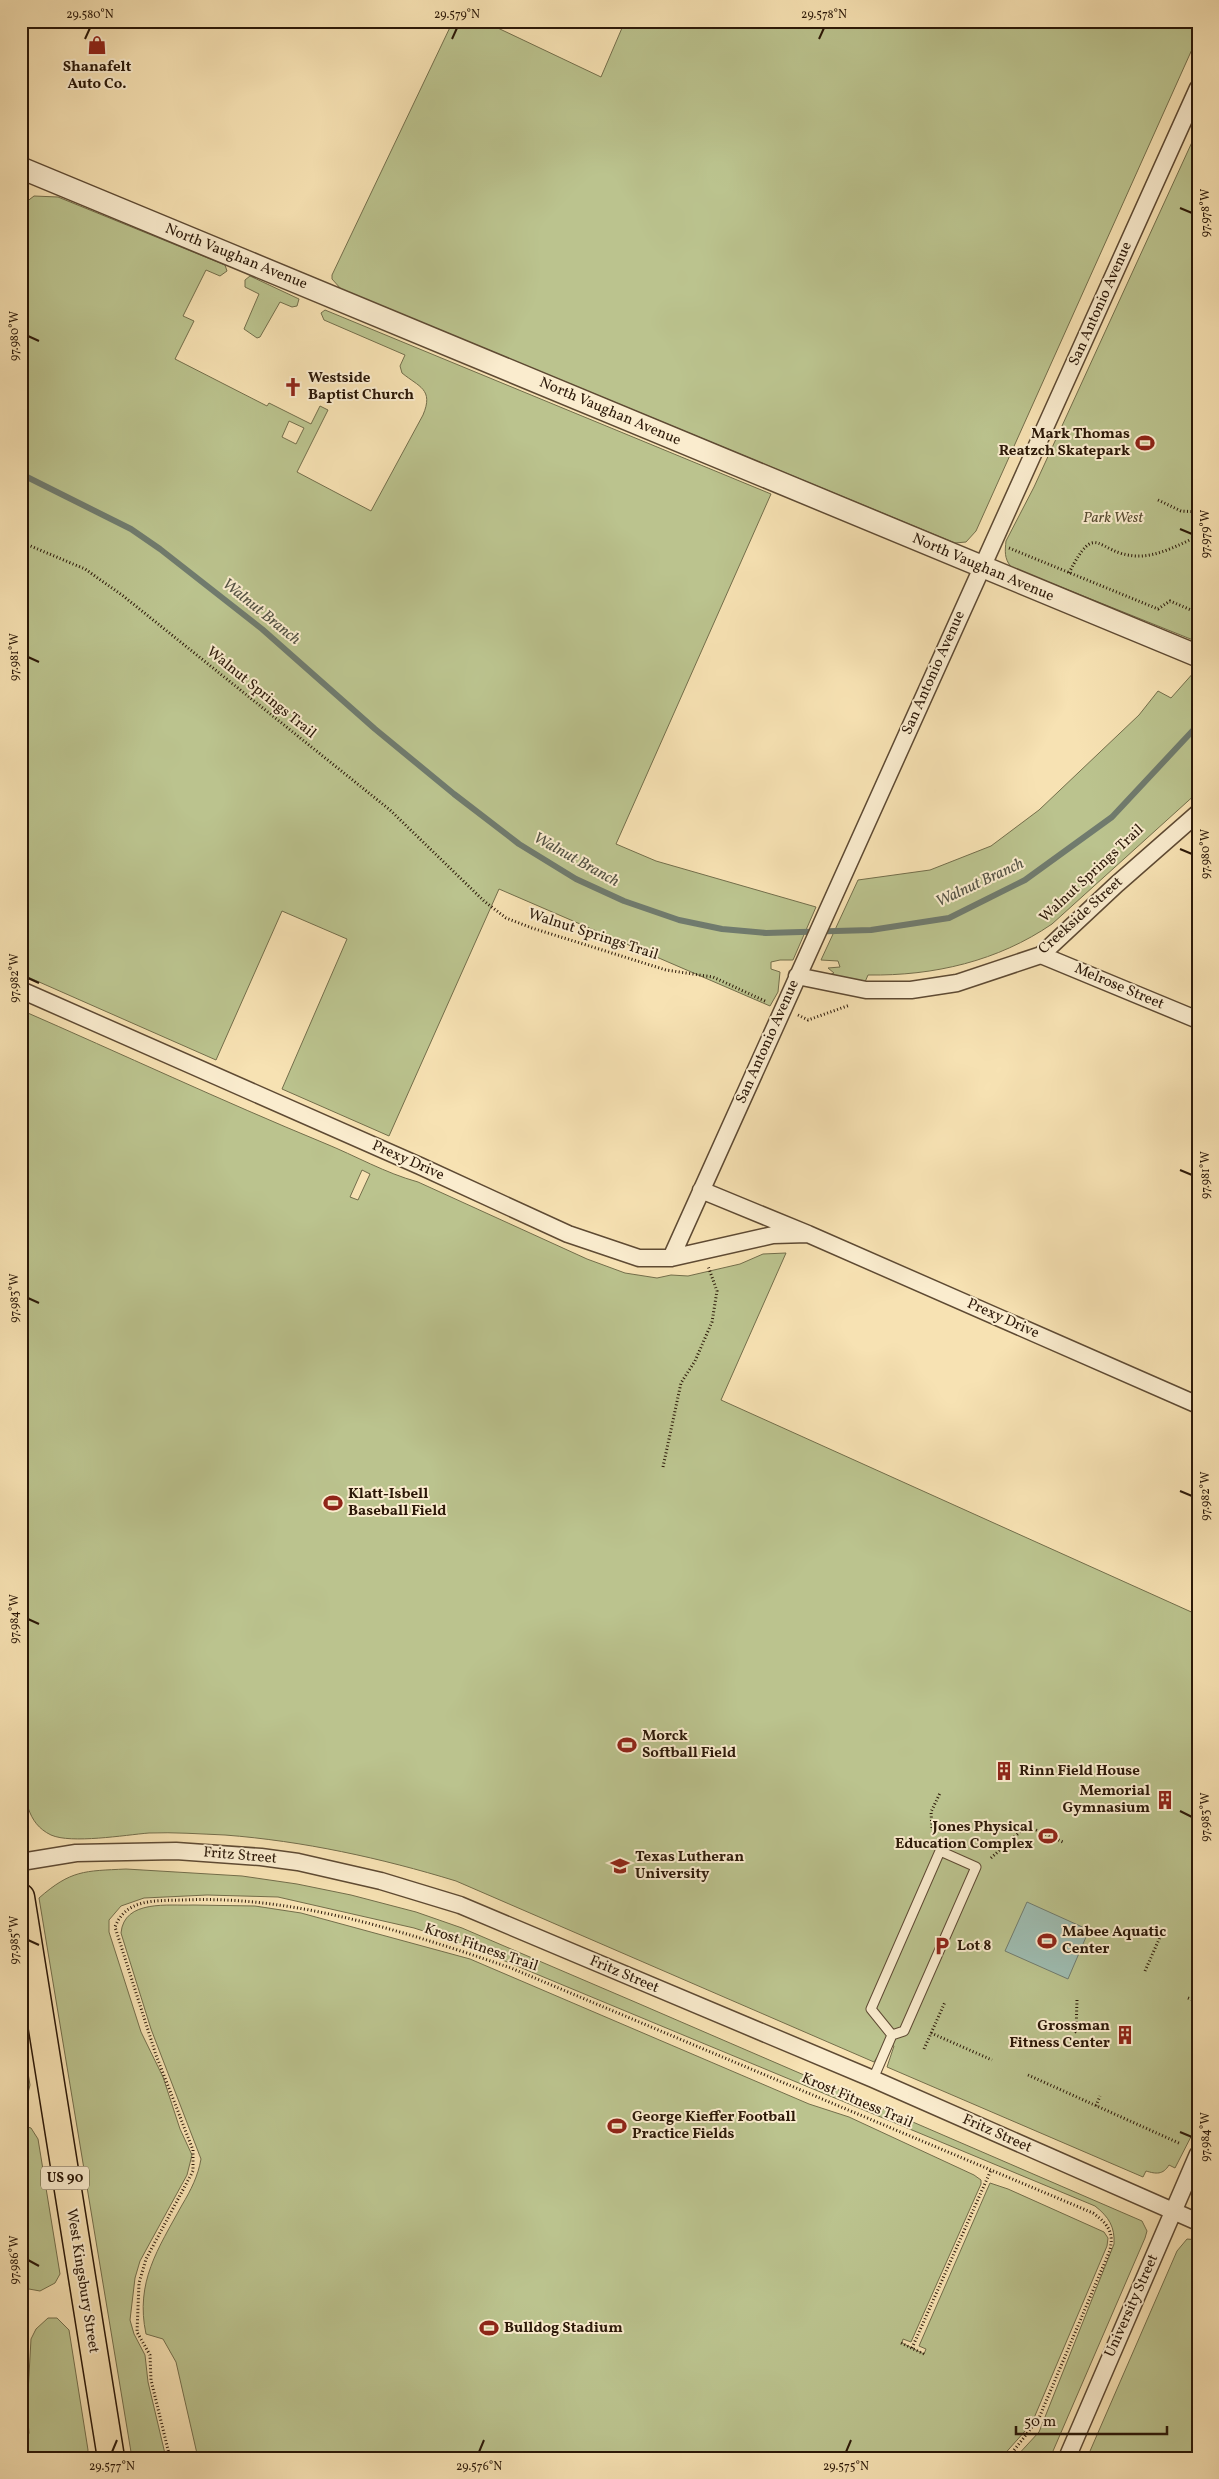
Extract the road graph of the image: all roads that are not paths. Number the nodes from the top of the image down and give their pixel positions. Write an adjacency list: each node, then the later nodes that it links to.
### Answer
1 (1198, 88): 3 (street, San Antonio Avenue)
2 (21, 168): 3 (street, North Vaughan Avenue)
3 (981, 567): 4 (street, North Vaughan Avenue); 7 (street, San Antonio Avenue)
4 (1193, 655)
5 (1198, 813): 6 (street, Creekside Street)
6 (1041, 955): 7 (street, Creekside Street); 9 (street, Melrose Street)
7 (797, 976): 10 (street, San Antonio Avenue)
8 (21, 990): 12 (street, Prexy Drive)
9 (1198, 1020)
10 (701, 1190): 11 (street, Prexy Drive); 12 (street, San Antonio Avenue)
11 (808, 1234): 12 (street, Prexy Drive); 13 (street, Prexy Drive)
12 (671, 1258)
13 (1198, 1405)
14 (21, 1862): 17 (street, Fritz Street)
15 (21, 1897): 21 (main road, West Kingsbury Street / US 90)
16 (892, 2035): 16 (lane); 17 (lane)
17 (872, 2079): 19 (street, Fritz Street)
18 (1198, 2154): 19 (street, University Street)
19 (1174, 2211): 20 (street, Fritz Street); 22 (street, University Street)
20 (1198, 2222)
21 (111, 2458)
22 (1067, 2458)

